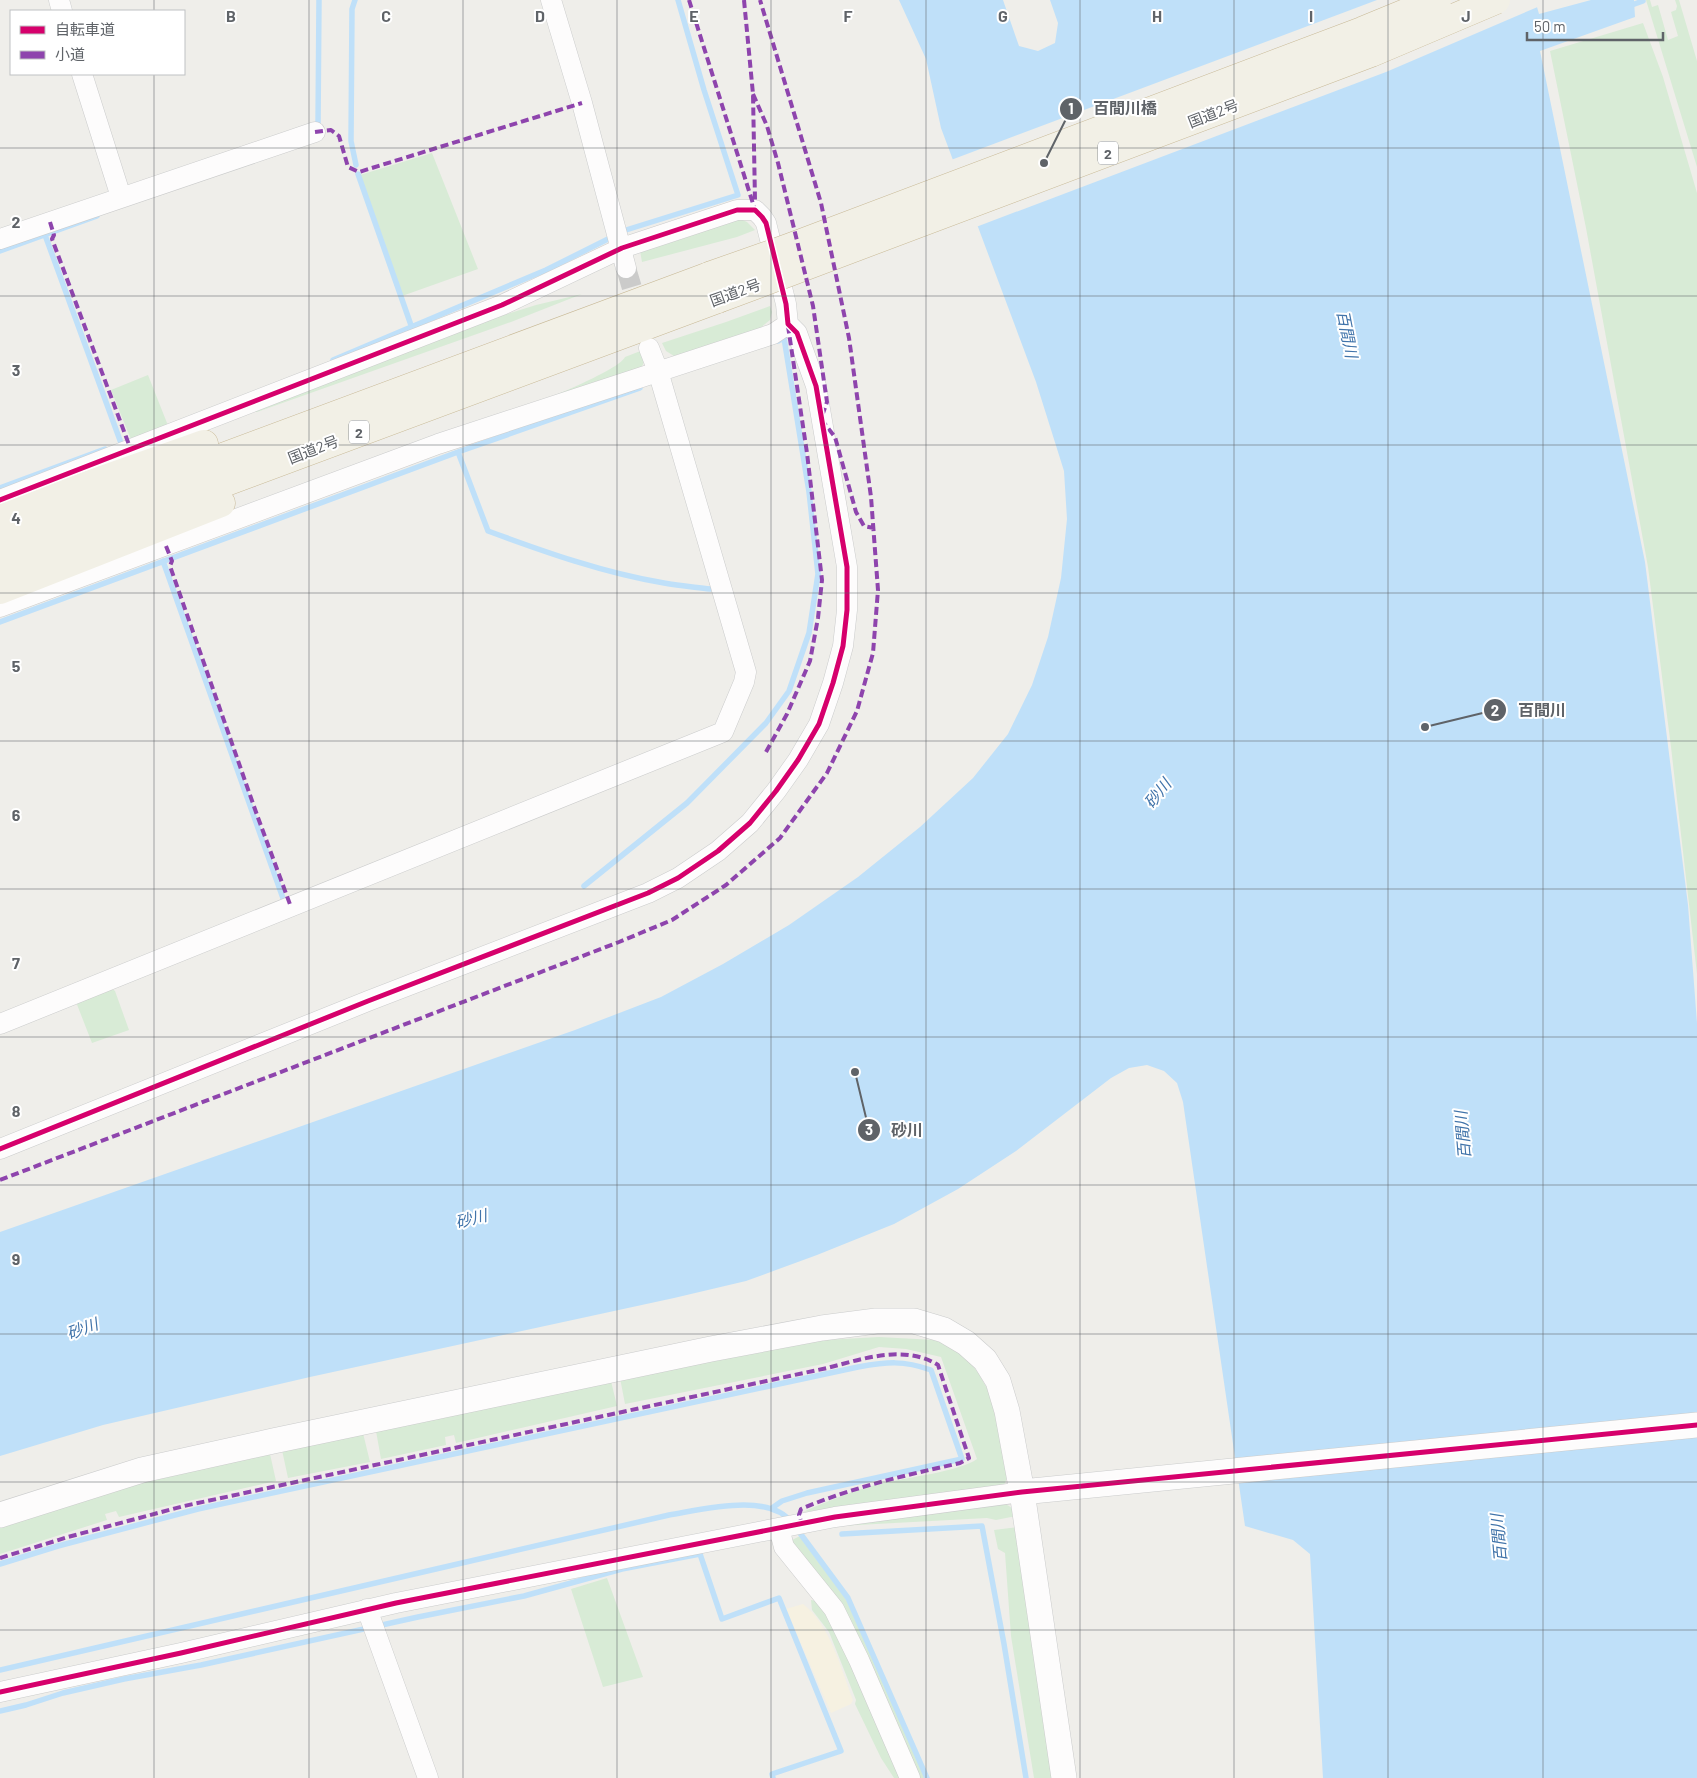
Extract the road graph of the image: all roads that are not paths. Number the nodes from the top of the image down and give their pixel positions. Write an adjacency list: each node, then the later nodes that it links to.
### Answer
1 (551, 0): 8 (street)
2 (1436, 0): 10 (highway, 国道2号 / 2, bridge)
3 (1496, 0): 10 (highway, 国道2号 / 2, bridge)
4 (82, 75): 6 (street)
5 (314, 132): 6 (street)
6 (121, 197): 7 (street)
7 (0, 239)
8 (619, 239): 9 (street); 11 (street); 16 (street)
9 (626, 268)
10 (713, 287): 12 (highway, 国道2号 / 2); 15 (highway, 国道2号 / 2)
11 (788, 324): 14 (street); 23 (street)
12 (588, 346): 19 (highway, 国道2号 / 2); 20 (highway)
13 (649, 348): 14 (street)
14 (658, 370): 21 (street); 22 (street)
15 (382, 397): 17 (highway); 18 (highway, 国道2号 / 2)
16 (0, 500)
17 (0, 516)
18 (0, 540)
19 (0, 566)
20 (0, 590)
21 (0, 607)
22 (0, 1024)
23 (0, 1149)
24 (1697, 1425): 25 (street)
25 (1022, 1492): 26 (street); 27 (street); 32 (street)
26 (0, 1515)
27 (788, 1527): 28 (street); 31 (street)
28 (371, 1621): 29 (street); 30 (street)
29 (0, 1692)
30 (428, 1778)
31 (910, 1778)
32 (1064, 1778)

